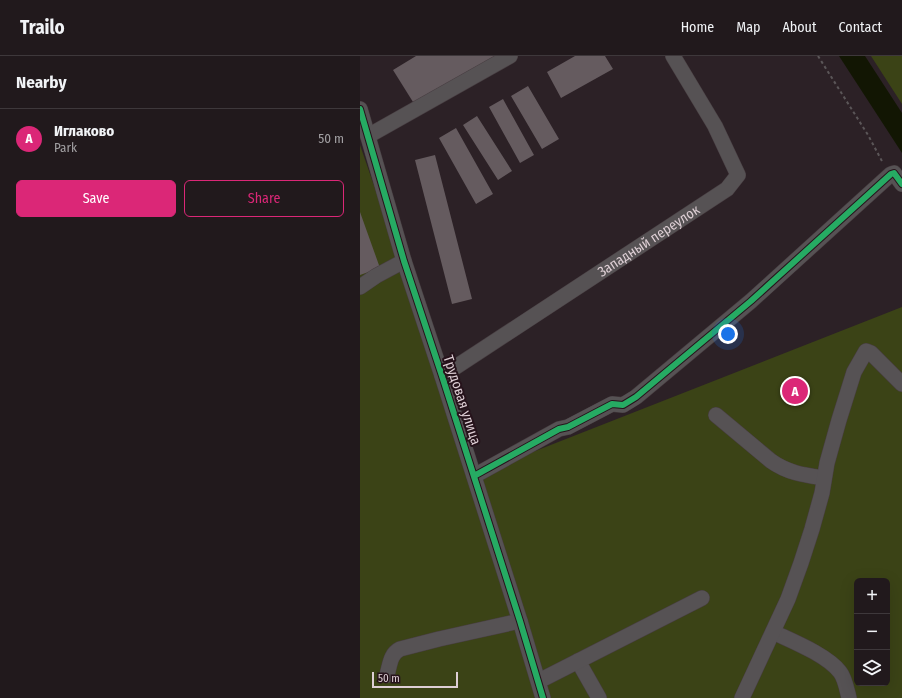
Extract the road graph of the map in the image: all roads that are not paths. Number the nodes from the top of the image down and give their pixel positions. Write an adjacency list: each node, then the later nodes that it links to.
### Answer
1 (510, 56): 3 (street)
2 (673, 56): 7 (street, Западный переулок)
3 (363, 122): 5 (street, Трудовая улица)
4 (902, 184): 10 (street)
5 (404, 261): 6 (street); 7 (street, Трудовая улица)
6 (360, 287)
7 (442, 376): 10 (street, Трудовая улица)
8 (902, 384): 11 (street)
9 (716, 415): 11 (street)
10 (474, 476): 13 (street, Трудовая улица)
11 (824, 478): 14 (street)
12 (702, 598): 15 (street)
13 (520, 621): 16 (street); 17 (street, Трудовая улица)
14 (773, 632): 20 (street); 21 (street)
15 (578, 661): 17 (street); 19 (street)
16 (387, 675)
17 (538, 681): 18 (street, Трудовая улица)
18 (544, 698)
19 (598, 698)
20 (742, 698)
21 (849, 698)

